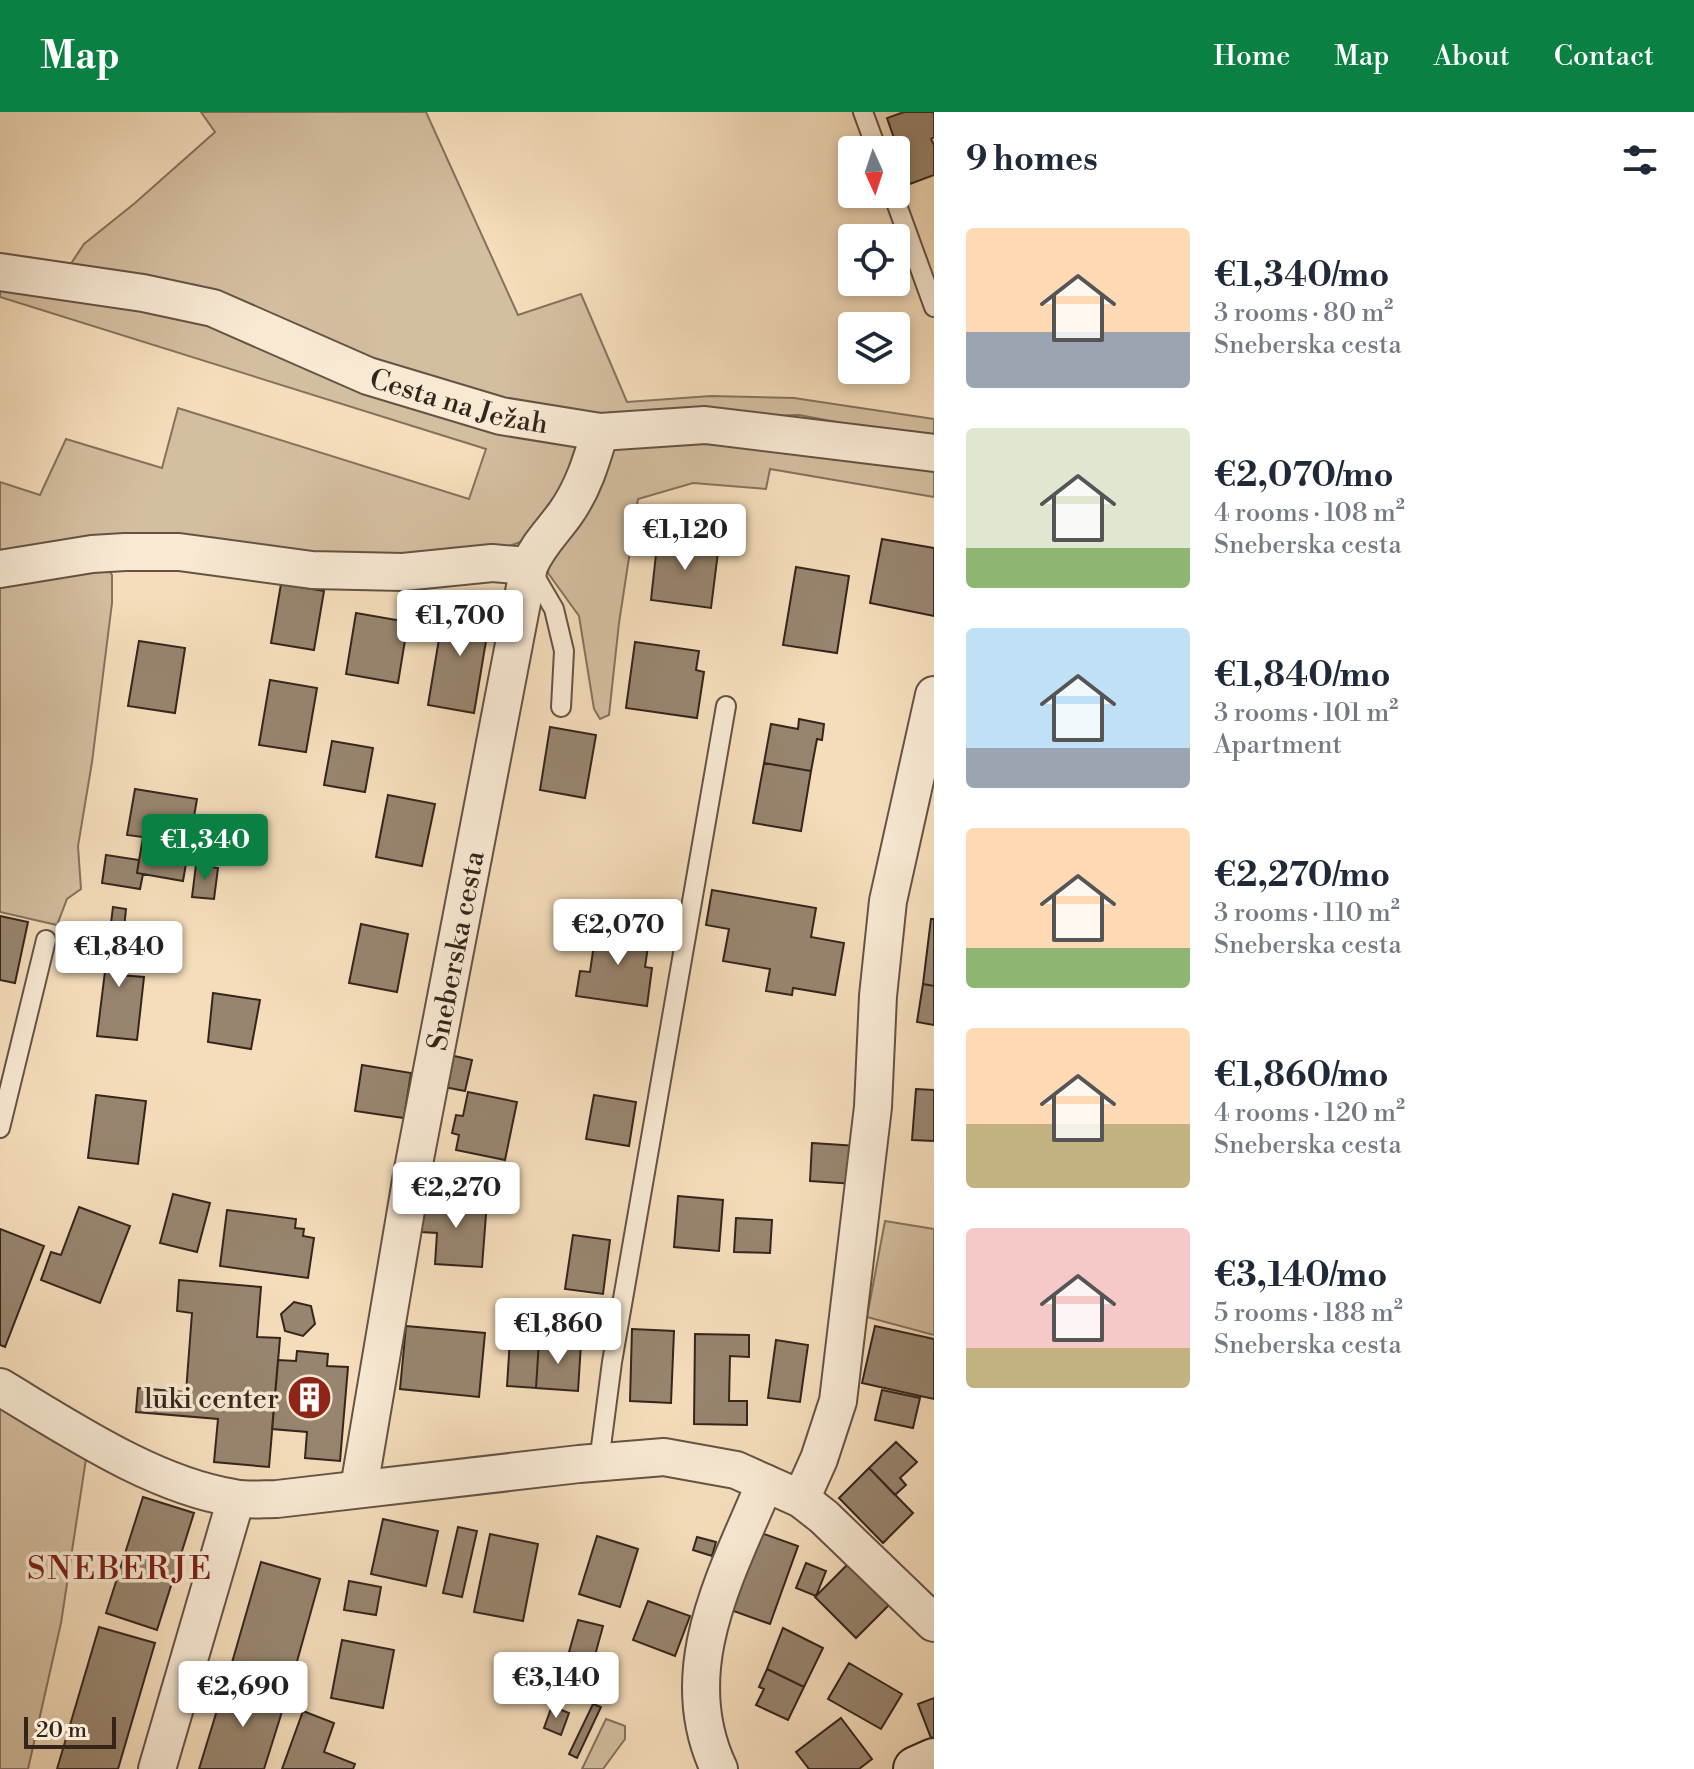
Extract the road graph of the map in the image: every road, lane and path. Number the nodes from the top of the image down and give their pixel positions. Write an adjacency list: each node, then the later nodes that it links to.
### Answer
1 (863, 112): 2 (lane)
2 (872, 136)
3 (898, 208): 5 (lane)
4 (0, 272): 6 (street, Cesta na Ježah)
5 (934, 307)
6 (600, 432): 7 (street, Cesta na Ježah); 8 (street, Sneberska cesta)
7 (934, 453)
8 (529, 566): 9 (street); 12 (lane); 18 (street, Sneberska cesta)
9 (0, 569)
10 (934, 695): 20 (street)
11 (726, 706): 16 (lane)
12 (561, 707)
13 (46, 940): 14 (lane)
14 (0, 1128)
15 (0, 1387): 19 (street)
16 (599, 1462): 17 (street); 18 (street)
17 (765, 1483): 20 (street); 24 (street)
18 (359, 1488): 19 (street)
19 (236, 1499): 23 (street)
20 (801, 1499): 21 (street)
21 (934, 1623)
22 (934, 1761): 25 (main road)
23 (157, 1769)
24 (719, 1769)
25 (916, 1769)

